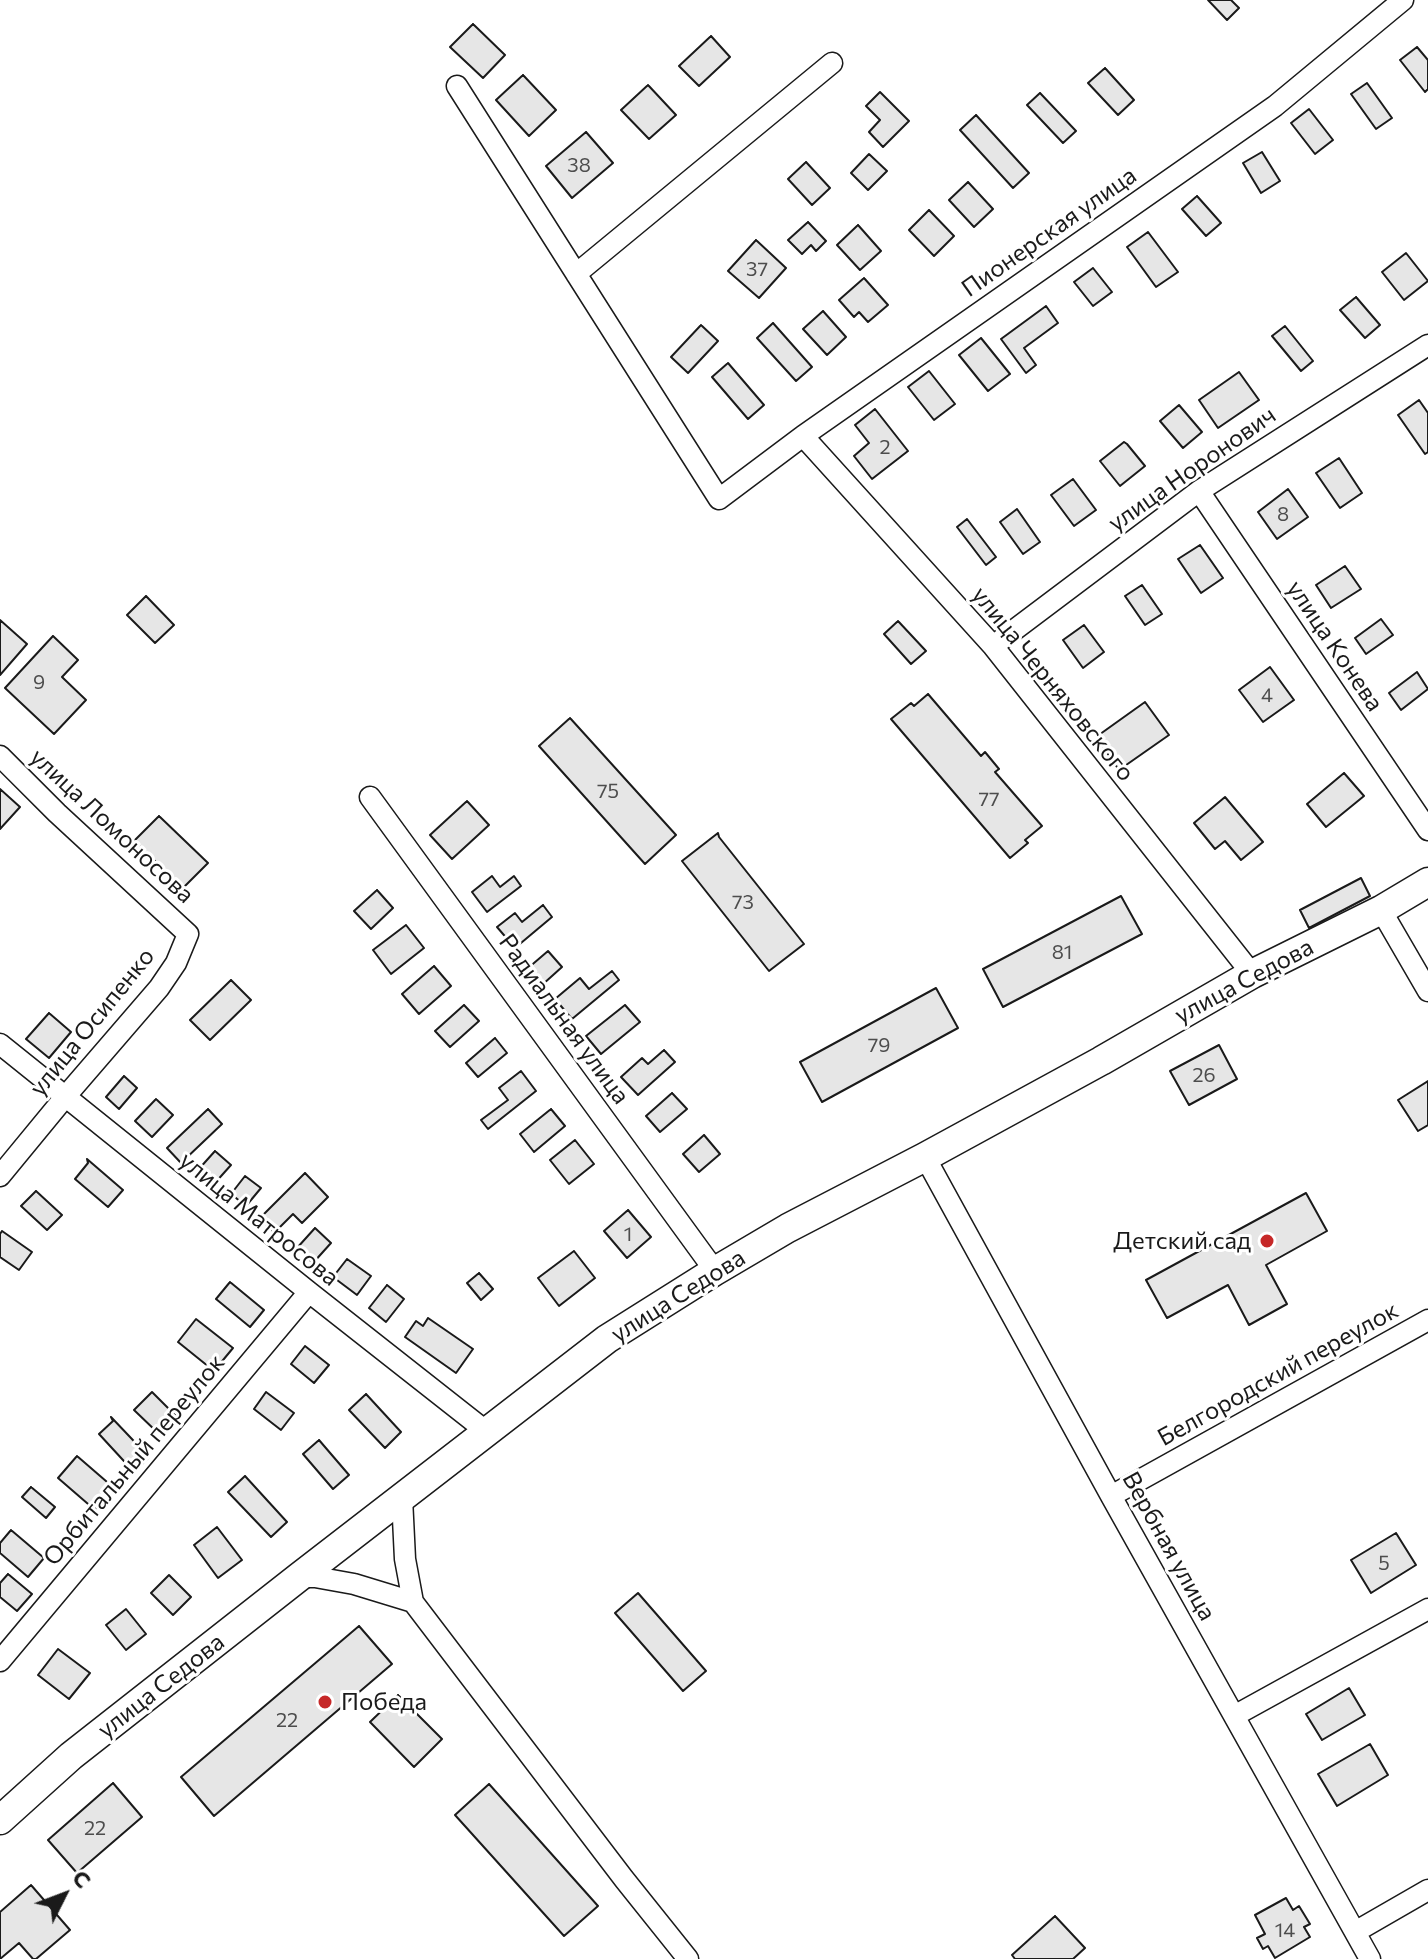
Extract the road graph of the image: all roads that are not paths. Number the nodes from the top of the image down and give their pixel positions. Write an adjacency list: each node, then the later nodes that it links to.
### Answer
1 (1403, 0): 6 (street, Пионерская улица)
2 (832, 63): 4 (street)
3 (457, 86): 4 (street)
4 (576, 274): 6 (street, Пионерская улица)
5 (1428, 345): 7 (street, улица Норонович)
6 (803, 436): 8 (street, улица Черняховского)
7 (1199, 491): 8 (street, улица Норонович); 11 (street, улица Конева)
8 (993, 646): 15 (street, улица Черняховского)
9 (0, 756): 14 (street, улица Ломоносова)
10 (370, 797): 21 (street, Радиальная улица)
11 (1428, 830)
12 (1428, 882): 13 (street, улица Седова)
13 (1381, 910): 15 (street, улица Седова); 16 (street)
14 (188, 934): 18 (street, улица Осипенко)
15 (1252, 974): 19 (street, улица Седова)
16 (1428, 991)
17 (0, 1044): 18 (street, улица Матросова)
18 (65, 1097): 20 (street, улица Осипенко); 22 (street, улица Матросова)
19 (925, 1157): 21 (street, улица Седова); 25 (street, Вербная улица)
20 (0, 1176)
21 (715, 1271): 24 (street, улица Седова)
22 (309, 1292): 24 (street, улица Матросова); 30 (street, Орбитальный переулок)
23 (1428, 1320): 25 (street, Белгородский переулок)
24 (487, 1432): 26 (street, улица Седова)
25 (1111, 1496): 31 (street, Вербная улица)
26 (402, 1498): 27 (street, улица Седова); 28 (street)
27 (299, 1577): 28 (street); 32 (street, улица Седова)
28 (413, 1602): 35 (street)
29 (1428, 1609): 31 (street)
30 (0, 1661)
31 (1234, 1716): 34 (street, Вербная улица)
32 (0, 1820)
33 (1428, 1890): 34 (street)
34 (1355, 1932): 36 (street, Вербная улица)
35 (688, 1959)
36 (1370, 1959)

